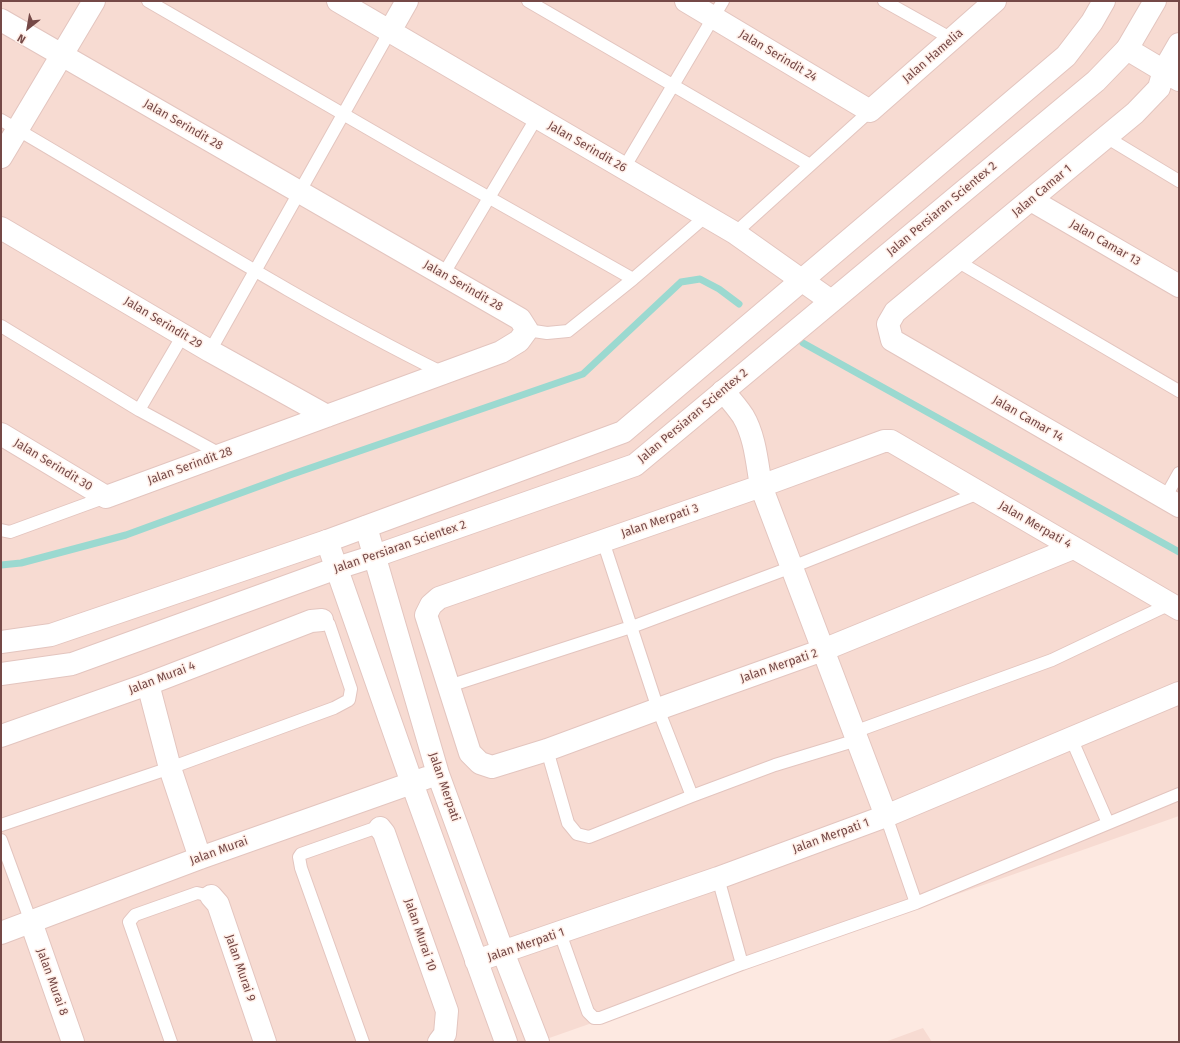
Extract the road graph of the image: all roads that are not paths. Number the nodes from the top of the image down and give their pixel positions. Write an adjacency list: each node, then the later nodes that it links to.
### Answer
1 (94, 1): 17 (street)
2 (148, 1): 21 (lane)
3 (338, 1): 13 (street, Jalan Serindit 26)
4 (407, 1): 13 (street)
5 (528, 1): 19 (lane)
6 (686, 1): 11 (street, Jalan Serindit 24)
7 (884, 1): 14 (lane)
8 (995, 1): 14 (street, Jalan Hamelia)
9 (1104, 1): 39 (street)
10 (1154, 1): 16 (street, Jalan Persiaran Scientex 2)
11 (718, 9): 19 (lane); 20 (street, Jalan Serindit 24)
12 (1, 20): 17 (street, Jalan Serindit 28)
13 (390, 31): 21 (lane); 22 (street, Jalan Serindit 26)
14 (952, 39): 20 (street, Jalan Hamelia)
15 (1179, 44): 18 (street, Jalan Camar 1)
16 (1127, 49): 18 (street); 41 (street, Jalan Persiaran Scientex 2)
17 (62, 55): 23 (street); 29 (street, Jalan Serindit 28)
18 (1171, 75): 24 (street, Jalan Camar 1)
19 (673, 85): 26 (lane); 27 (lane)
20 (870, 111): 26 (lane)
21 (343, 113): 29 (lane); 30 (lane)
22 (537, 117): 27 (street, Jalan Serindit 26); 30 (lane)
23 (9, 125): 25 (street); 36 (lane)
24 (1106, 137): 28 (lane); 31 (street, Jalan Camar 1)
25 (1, 157)
26 (810, 164): 34 (lane)
27 (624, 168): 32 (street, Jalan Serindit 26)
28 (1179, 181)
29 (299, 192): 36 (lane); 37 (street, Jalan Serindit 28)
30 (489, 197): 37 (lane); 38 (lane)
31 (1031, 200): 35 (street, Jalan Camar 1); 40 (street, Jalan Camar 13)
32 (706, 216): 34 (street, Jalan Serindit 26); 38 (lane)
33 (1, 228): 45 (street, Jalan Serindit 29)
34 (735, 233): 39 (street, Jalan Serindit 26)
35 (957, 261): 42 (street, Jalan Camar 1); 49 (lane)
36 (255, 270): 46 (lane); 47 (lane)
37 (443, 275): 44 (street, Jalan Serindit 28)
38 (633, 279): 44 (lane)
39 (802, 280): 41 (street, Jalan Serindit 26); 60 (street)
40 (1179, 286)
41 (831, 301): 48 (street, Jalan Persiaran Scientex 2)
42 (888, 324): 59 (street, Jalan Camar 14)
43 (1, 326): 50 (lane)
44 (527, 330): 47 (street, Jalan Serindit 28)
45 (183, 335): 46 (street, Jalan Serindit 29); 50 (lane)
46 (210, 351): 51 (street, Jalan Serindit 29)
47 (443, 373): 51 (street, Jalan Serindit 28)
48 (723, 391): 56 (street); 65 (street, Jalan Persiaran Scientex 2)
49 (1179, 391)
50 (139, 410): 54 (lane)
51 (327, 416): 54 (street, Jalan Serindit 28)
52 (1, 434): 58 (street, Jalan Serindit 30)
53 (891, 441): 56 (street, Jalan Merpati 3); 57 (street, Jalan Merpati 4)
54 (220, 454): 58 (street, Jalan Serindit 28)
55 (1179, 473): 59 (lane)
56 (761, 486): 63 (street, Jalan Merpati 3); 66 (street)
57 (979, 493): 64 (street, Jalan Merpati 4); 66 (lane)
58 (106, 497): 61 (lane)
59 (1172, 502)
60 (366, 527): 62 (street); 65 (street, Jalan Merpati)
61 (1, 530)
62 (327, 541): 67 (street); 71 (street)
63 (603, 541): 70 (lane); 75 (street, Jalan Merpati 3)
64 (1073, 548): 68 (street, Jalan Merpati 4); 72 (street, Jalan Merpati 2)
65 (375, 556): 67 (street, Jalan Persiaran Scientex 2); 83 (street, Jalan Merpati)
66 (792, 567): 70 (lane); 72 (street)
67 (337, 568): 73 (street, Jalan Persiaran Scientex 2); 84 (street)
68 (1175, 606): 79 (lane)
69 (322, 620): 74 (street, Jalan Murai 4); 82 (lane)
70 (632, 627): 75 (lane); 77 (lane)
71 (1, 642)
72 (823, 650): 77 (street, Jalan Merpati 2); 79 (street)
73 (1, 674)
74 (148, 684): 78 (street, Jalan Murai 4); 82 (street)
75 (449, 686): 81 (street, Jalan Merpati 2)
76 (1179, 693): 80 (street, Jalan Merpati 1)
77 (658, 709): 81 (street, Jalan Merpati 2); 86 (lane)
78 (1, 736)
79 (856, 736): 86 (lane); 87 (street)
80 (1070, 738): 87 (street, Jalan Merpati 1); 88 (lane)
81 (547, 750): 86 (lane)
82 (170, 768): 89 (lane); 92 (street)
83 (438, 774): 84 (street, Jalan Murai); 99 (street, Jalan Merpati)
84 (412, 783): 92 (street, Jalan Murai); 100 (street)
85 (1179, 794): 88 (lane)
86 (692, 796)
87 (886, 816): 93 (street, Jalan Merpati 1); 95 (lane)
88 (1108, 823): 95 (lane)
89 (1, 825)
90 (380, 828): 105 (lane); 106 (street, Jalan Murai 10)
91 (1, 840): 96 (lane)
92 (200, 858): 96 (street, Jalan Murai)
93 (718, 878): 98 (street, Jalan Merpati 1); 101 (lane)
94 (211, 896): 103 (lane); 104 (street, Jalan Murai 9)
95 (916, 903): 101 (lane)
96 (31, 922): 97 (street, Jalan Murai); 102 (street, Jalan Murai 8)
97 (1, 933)
98 (560, 933): 99 (street, Jalan Merpati 1); 101 (lane)
99 (503, 952): 100 (street, Jalan Merpati 1); 108 (street, Jalan Merpati)
100 (476, 961): 107 (street)
101 (742, 964)
102 (73, 1042)
103 (171, 1042)
104 (266, 1042)
105 (363, 1042)
106 (439, 1042)
107 (506, 1042)
108 (538, 1042)

